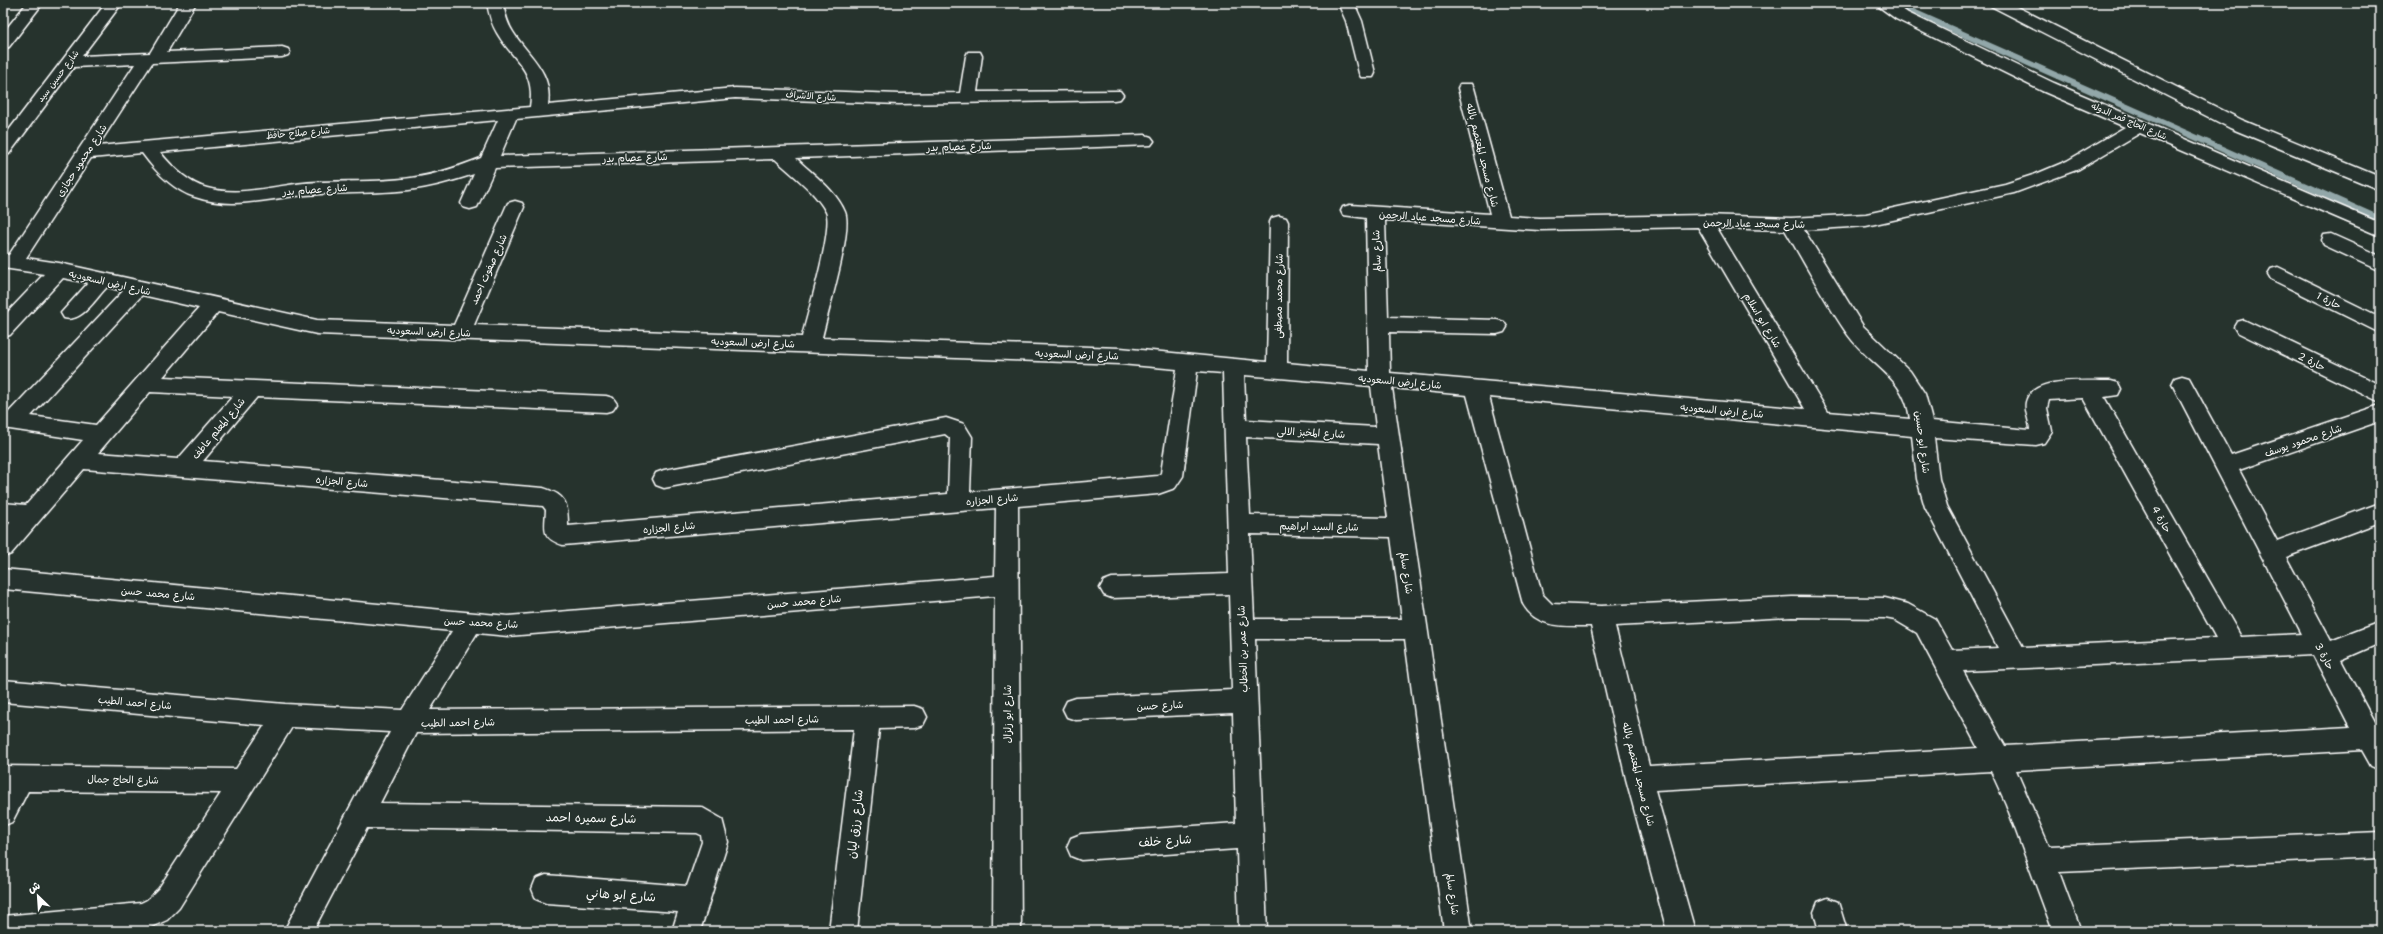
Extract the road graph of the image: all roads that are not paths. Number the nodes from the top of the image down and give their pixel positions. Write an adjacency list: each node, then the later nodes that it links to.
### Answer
1 (35, 3): 8 (street)
2 (114, 3): 12 (street, شارع حسين سيد)
3 (188, 3): 11 (street, شارع محمود حجازى)
4 (495, 3): 17 (street)
5 (1346, 3): 13 (street)
6 (1882, 3): 19 (street, شارع الحاج قمر الدوله)
7 (1997, 3): 26 (street)
8 (3, 44)
9 (282, 52): 11 (street)
10 (974, 56): 16 (street)
11 (151, 58): 12 (street); 24 (street, شارع محمود حجازى)
12 (69, 62): 22 (street, شارع حسين سيد)
13 (1367, 72)
14 (1466, 88): 32 (street, شارع مسجد المعتصم بالله)
15 (1114, 95): 16 (street, شارع الاشراف)
16 (968, 99): 17 (street, شارع الاشراف)
17 (538, 111): 18 (street, شارع الاشراف)
18 (510, 113): 21 (street, شارع صلاح حافظ); 25 (street)
19 (2139, 126): 34 (street, شارع مسجد عباد الرحمن); 35 (street, شارع الحاج قمر الدوله)
20 (1145, 141): 23 (street, شارع عصام بدر)
21 (147, 148): 24 (street, شارع صلاح حافظ); 25 (street, شارع عصام بدر)
22 (3, 150)
23 (779, 152): 25 (street, شارع عصام بدر); 51 (street)
24 (86, 153): 37 (street, شارع محمود حجازى)
25 (488, 162): 27 (street)
26 (2380, 184)
27 (470, 203)
28 (515, 207): 50 (street, شارع صفوت احمد)
29 (1350, 211): 30 (street, شارع مسجد عباد الرحمن)
30 (1375, 213): 32 (street, شارع مسجد عباد الرحمن); 45 (street, شارع سالم)
31 (1279, 222): 54 (street, شارع محمد مصطفى)
32 (1501, 222): 33 (street, شارع مسجد عباد الرحمن)
33 (1704, 222): 34 (street, شارع مسجد عباد الرحمن); 64 (street, شارع ابو اسلام)
34 (1791, 224): 67 (street, شارع ابو حسين)
35 (2380, 230)
36 (2331, 240): 38 (street)
37 (8, 261): 39 (street, شارع ارض السعوديه)
38 (2380, 264)
39 (59, 270): 41 (street, شارع ارض السعوديه); 49 (street)
40 (2278, 274): 46 (street, حارة 1)
41 (102, 280): 42 (street, شارع ارض السعوديه); 44 (street)
42 (137, 288): 43 (street, شارع ارض السعوديه); 65 (street)
43 (213, 305): 50 (street, شارع ارض السعوديه); 56 (street)
44 (71, 313)
45 (1378, 324): 47 (street); 55 (street, شارع سالم)
46 (2380, 326)
47 (1497, 327)
48 (2244, 327): 61 (street, حارة 2)
49 (3, 330)
50 (460, 332): 51 (street, شارع ارض السعوديه)
51 (810, 344): 52 (street, شارع ارض السعوديه)
52 (1188, 362): 53 (street, شارع ارض السعوديه); 74 (street, شارع الجزاره)
53 (1233, 366): 54 (street, شارع ارض السعوديه); 66 (street, شارع عمر بن الخطاب)
54 (1277, 370): 55 (street, شارع ارض السعوديه)
55 (1380, 379): 58 (street, شارع ارض السعوديه); 69 (street, شارع سالم)
56 (144, 384): 59 (street); 68 (street)
57 (2182, 384): 71 (street, حارة 3)
58 (1476, 388): 64 (street, شارع ارض السعوديه); 87 (street)
59 (251, 389): 62 (street); 72 (street, شارع المعلم عاطف)
60 (2100, 390): 67 (street, شارع ارض السعوديه); 92 (street, حارة 4)
61 (2380, 394)
62 (606, 404)
63 (2380, 413): 71 (street, شارع محمود يوسف)
64 (1821, 419): 67 (street, شارع ارض السعوديه)
65 (8, 421): 68 (street)
66 (1234, 428): 69 (street, شارع المخبز الالى); 79 (street, شارع عمر بن الخطاب)
67 (1921, 428): 94 (street, شارع ابو حسين)
68 (102, 434): 70 (street)
69 (1388, 436): 80 (street, شارع سالم)
70 (79, 460): 72 (street, شارع الجزاره); 78 (street)
71 (2225, 466): 82 (street, حارة 3)
72 (184, 468): 75 (street, شارع الجزاره)
73 (664, 479): 75 (street)
74 (1007, 498): 75 (street, شارع الجزاره); 85 (street, شارع ابو زلزال)
75 (959, 502)
76 (3, 512): 78 (street)
77 (2380, 512): 82 (street)
78 (30, 515): 81 (street)
79 (1238, 524): 80 (street, شارع السيد ابراهيم); 84 (street, شارع عمر بن الخطاب)
80 (1401, 528): 90 (street, شارع سالم)
81 (3, 547)
82 (2271, 553): 93 (street, حارة 3)
83 (3, 579): 88 (street, شارع محمد حسن)
84 (1240, 584): 86 (street); 89 (street, شارع عمر بن الخطاب)
85 (1007, 585): 88 (street, شارع محمد حسن); 120 (street, شارع ابو زلزال)
86 (1112, 588)
87 (1601, 616): 95 (street); 106 (street, شارع مسجد المعتصم بالله)
88 (471, 622): 102 (street)
89 (1242, 629): 90 (street); 97 (street, شارع عمر بن الخطاب)
90 (1415, 630): 122 (street, شارع سالم)
91 (2380, 632): 93 (street)
92 (2234, 648): 93 (street); 94 (street)
93 (2322, 649): 103 (street, حارة 3)
94 (2016, 658): 95 (street)
95 (1944, 661): 104 (street)
96 (3, 691): 99 (street, شارع احمد الطيب)
97 (1244, 701): 98 (street, شارع حسن); 110 (street, شارع عمر بن الخطاب)
98 (1076, 709)
99 (285, 715): 102 (street, شارع احمد الطيب); 107 (street)
100 (914, 717): 101 (street, شارع احمد الطيب)
101 (868, 718): 102 (street, شارع احمد الطيب); 119 (street, شارع رزق ليان)
102 (410, 722): 109 (street)
103 (2375, 748): 104 (street)
104 (1998, 759): 106 (street); 113 (street)
105 (12, 778): 107 (street, شارع الحاج جمال); 108 (street)
106 (1639, 779): 123 (street, شارع مسجد المعتصم بالله)
107 (243, 781): 116 (street)
108 (3, 813)
109 (359, 815): 115 (street, شارع سميره احمد); 117 (street)
110 (1249, 835): 112 (street, شارع خلف); 121 (street, شارع عمر بن الخطاب)
111 (2380, 845): 113 (street)
112 (1081, 847)
113 (2041, 860): 124 (street)
114 (546, 889): 115 (street, شارع ابو هاني)
115 (696, 900): 118 (street, شارع سميره احمد)
116 (3, 930)
117 (298, 931)
118 (686, 931)
119 (843, 931)
120 (1007, 931)
121 (1253, 931)
122 (1458, 931)
123 (1681, 931)
124 (2067, 931)

